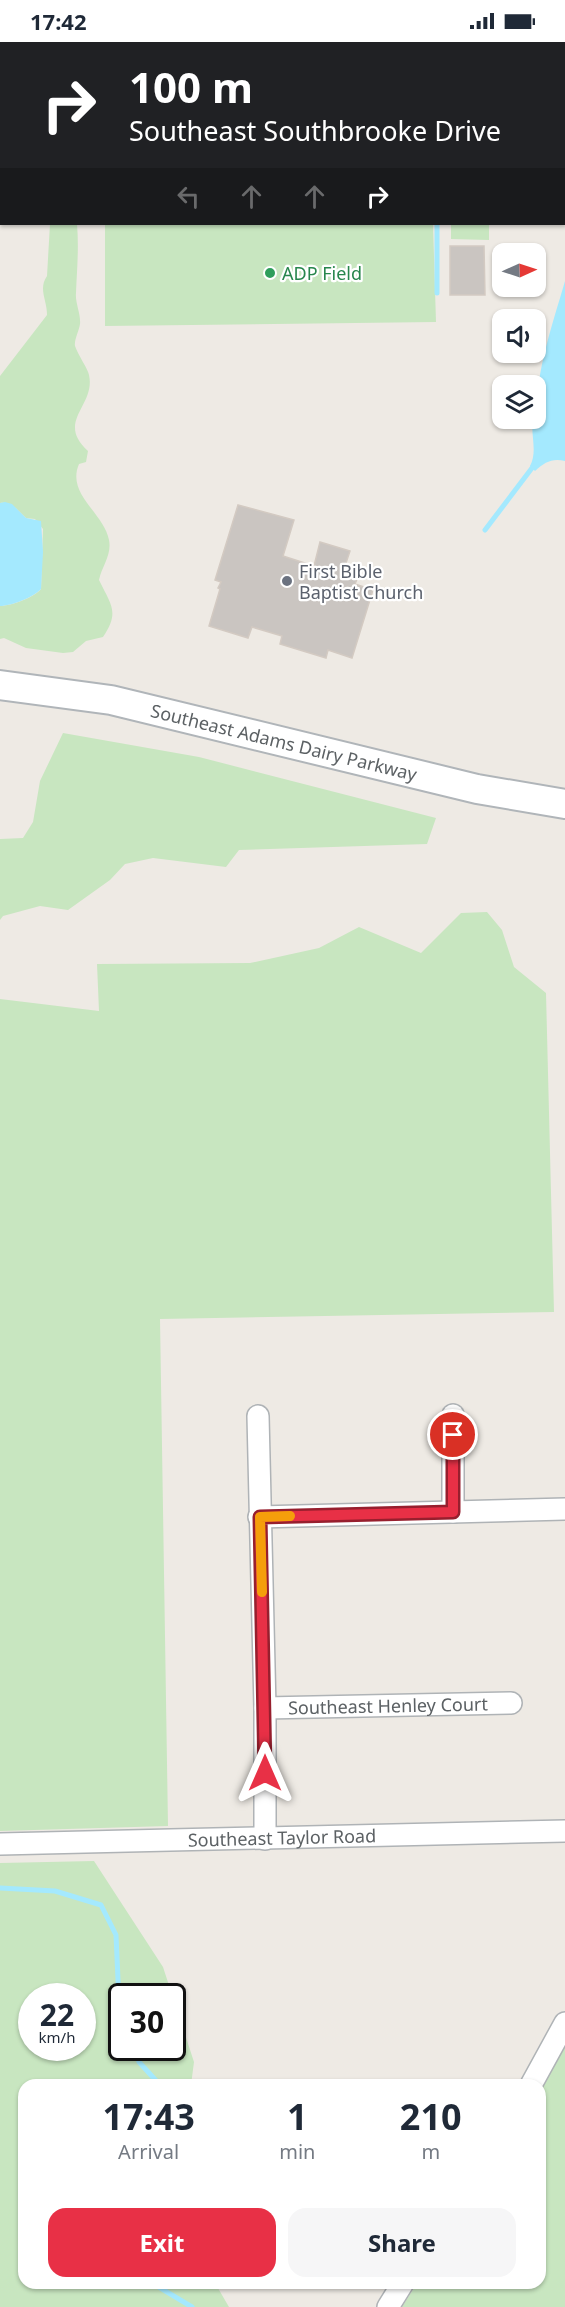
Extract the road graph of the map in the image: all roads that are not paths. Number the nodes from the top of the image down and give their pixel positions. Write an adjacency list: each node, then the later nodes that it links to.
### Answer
1 (0, 685): 2 (main road, Southeast Adams Dairy Parkway)
2 (565, 804)
3 (453, 1415): 6 (street)
4 (258, 1416): 7 (street)
5 (565, 1509): 6 (street)
6 (453, 1512): 7 (street)
7 (260, 1517): 9 (street)
8 (511, 1703): 9 (street, Southeast Henley Court)
9 (265, 1708): 11 (street)
10 (565, 1831): 11 (street, Southeast Taylor Road)
11 (265, 1839): 12 (street, Southeast Taylor Road)
12 (0, 1844)
13 (565, 2023): 14 (street)
14 (535, 2079)
15 (399, 2289): 16 (street)
16 (388, 2307)

